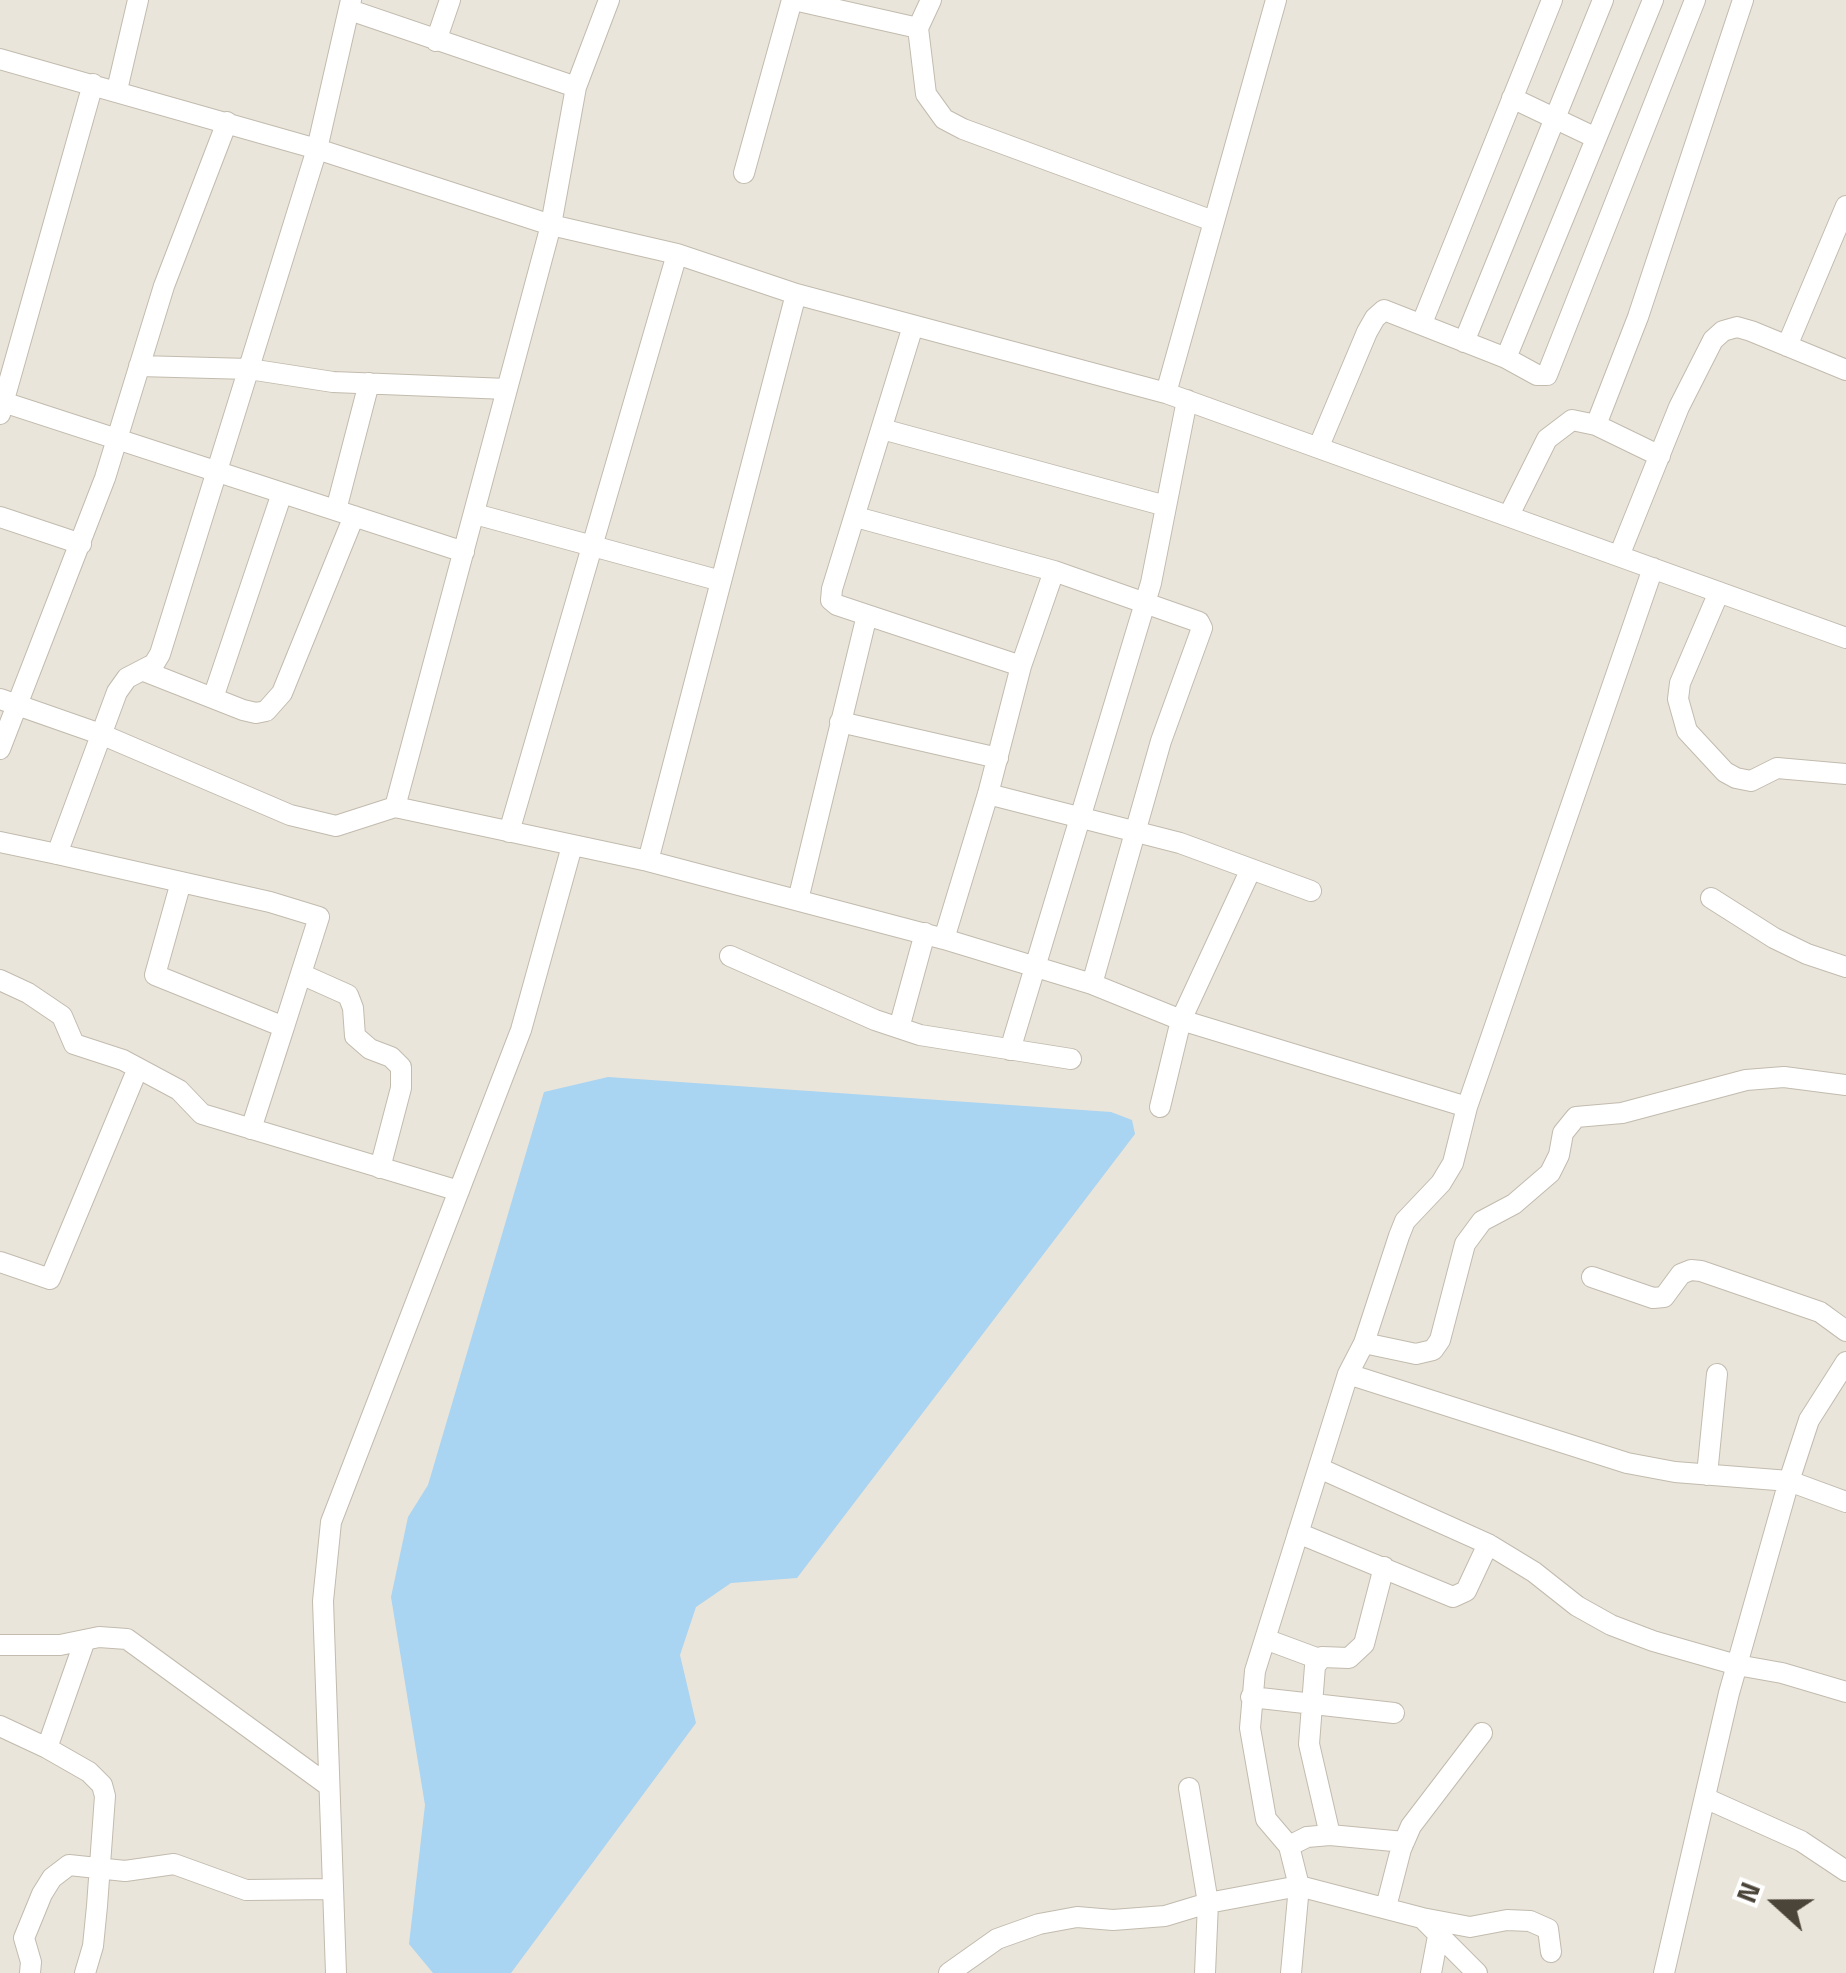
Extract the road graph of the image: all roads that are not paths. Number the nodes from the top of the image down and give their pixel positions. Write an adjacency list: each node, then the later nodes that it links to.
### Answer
1 (138, 0): 18 (street)
2 (450, 0): 14 (street)
3 (609, 0): 17 (street)
4 (793, 0): 13 (street); 24 (street)
5 (931, 0): 13 (street)
6 (1276, 0): 26 (street)
7 (1552, 0): 19 (street)
8 (1602, 0): 20 (street)
9 (1653, 0): 22 (street)
10 (1696, 0): 36 (street)
11 (1743, 0): 45 (street)
12 (350, 5): 14 (street); 23 (street)
13 (918, 28): 26 (street)
14 (436, 42): 17 (street)
15 (0, 59): 16 (street)
16 (93, 84): 18 (street); 33 (street)
17 (576, 87): 27 (street)
18 (117, 90): 21 (street)
19 (1512, 98): 20 (street); 30 (street)
20 (1554, 119): 22 (street); 34 (street)
21 (227, 122): 23 (street); 37 (street)
22 (1596, 138): 36 (street)
23 (317, 149): 27 (street); 38 (street)
24 (744, 173)
25 (1846, 206): 35 (street)
26 (1213, 221): 42 (street)
27 (551, 225): 28 (street); 41 (street)
28 (677, 254): 29 (street); 59 (street)
29 (796, 294): 31 (street); 64 (street)
30 (1422, 323): 34 (street); 48 (street)
31 (913, 326): 42 (street); 46 (street)
32 (0, 327): 33 (street)
33 (23, 334): 44 (street)
34 (1464, 342): 36 (street)
35 (1787, 346): 39 (street); 49 (street)
36 (1506, 358)
37 (139, 366): 38 (street); 47 (street)
38 (250, 369): 40 (street); 50 (street)
39 (1846, 370)
40 (369, 383): 41 (street); 53 (street)
41 (508, 389): 54 (street)
42 (1166, 392): 43 (street)
43 (1187, 400): 48 (street); 52 (street)
44 (2, 408): 47 (street)
45 (1596, 424): 49 (street); 55 (street)
46 (882, 430): 52 (street); 56 (street)
47 (116, 439): 50 (street); 58 (street)
48 (1319, 446): 55 (street)
49 (1660, 456): 61 (street)
50 (217, 472): 51 (street); 70 (street)
51 (282, 492): 53 (street); 71 (street)
52 (1166, 506): 66 (street)
53 (345, 513): 60 (street); 71 (street)
54 (474, 514): 59 (street); 60 (street)
55 (1509, 516): 61 (street)
56 (856, 517): 63 (street); 67 (street)
57 (0, 518): 58 (street)
58 (81, 544): 72 (street)
59 (592, 546): 64 (street); 81 (street)
60 (464, 552): 79 (street)
61 (1619, 556): 62 (street)
62 (1653, 568): 65 (street); 107 (street)
63 (1054, 570): 66 (street); 69 (street)
64 (721, 581): 86 (street)
65 (1720, 592): 68 (street); 77 (street)
66 (1144, 602): 80 (street); 82 (street)
67 (866, 615): 69 (street); 73 (street)
68 (1846, 638)
69 (1021, 666): 76 (street)
70 (144, 671): 71 (street); 74 (street)
71 (213, 698)
72 (9, 702): 74 (street); 75 (street)
73 (840, 722): 76 (street); 91 (street)
74 (103, 735): 79 (street); 85 (street)
75 (0, 749)
76 (998, 758): 78 (street)
77 (1846, 774)
78 (988, 794): 80 (street); 92 (street)
79 (395, 807): 81 (street)
80 (1081, 819): 82 (street); 95 (street)
81 (509, 832): 84 (street)
82 (1136, 832): 87 (street); 98 (street)
83 (0, 842): 85 (street)
84 (572, 846): 86 (street); 110 (street)
85 (57, 854): 88 (street)
86 (648, 861): 91 (street)
87 (1252, 869): 89 (street); 99 (street)
88 (182, 882): 96 (street); 100 (street)
89 (1311, 891)
90 (1711, 898): 94 (street)
91 (798, 900): 92 (street)
92 (934, 936): 95 (street); 101 (street)
93 (730, 956): 101 (street)
94 (1846, 967)
95 (1034, 969): 98 (street); 102 (street)
96 (302, 974): 100 (street); 109 (street)
97 (0, 980): 104 (street)
98 (1092, 984): 99 (street)
99 (1182, 1020): 106 (street); 107 (street)
100 (284, 1027): 108 (street)
101 (899, 1028): 102 (street)
102 (1010, 1050): 103 (street)
103 (1071, 1059)
104 (138, 1068): 108 (street); 111 (street)
105 (1846, 1085): 114 (street)
106 (1160, 1107)
107 (1467, 1108): 114 (street)
108 (250, 1128): 109 (street)
109 (380, 1168): 110 (street)
110 (458, 1192): 137 (street)
111 (0, 1262)
112 (1592, 1277): 113 (street)
113 (1846, 1331)
114 (1364, 1343): 116 (street)
115 (1846, 1362): 120 (street)
116 (1348, 1374): 118 (street); 119 (street)
117 (1717, 1374): 119 (street)
118 (1318, 1468): 122 (street); 123 (street)
119 (1707, 1475): 120 (street)
120 (1789, 1481): 121 (street); 129 (street)
121 (1846, 1502)
122 (1298, 1533): 124 (street); 125 (street)
123 (1488, 1544): 124 (street); 129 (street)
124 (1384, 1567): 128 (street)
125 (1265, 1639): 128 (street); 131 (street)
126 (84, 1640): 127 (street); 136 (street); 137 (street)
127 (0, 1645)
128 (1319, 1659): 132 (street)
129 (1737, 1665): 130 (street); 139 (street)
130 (1846, 1692)
131 (1251, 1698): 132 (street); 142 (street)
132 (1310, 1704): 133 (street); 140 (street)
133 (1394, 1713)
134 (0, 1726): 136 (street)
135 (1482, 1733): 141 (street)
136 (47, 1748): 143 (street)
137 (329, 1786): 146 (street)
138 (1189, 1788): 147 (street)
139 (1705, 1798): 144 (street); 160 (street)
140 (1330, 1835): 141 (street); 142 (street)
141 (1404, 1842): 148 (street)
142 (1289, 1846): 145 (street)
143 (100, 1868): 146 (street); 152 (street); 153 (street)
144 (1846, 1871)
145 (1299, 1886): 147 (street); 148 (street); 157 (street)
146 (333, 1889): 154 (street)
147 (1208, 1902): 155 (street); 156 (street)
148 (1386, 1907): 149 (street)
149 (1422, 1918): 150 (street); 151 (street)
150 (1438, 1936): 158 (street); 159 (street)
151 (1552, 1952)
152 (30, 1973)
153 (85, 1973)
154 (336, 1973)
155 (949, 1973)
156 (1205, 1973)
157 (1291, 1973)
158 (1431, 1973)
159 (1477, 1973)
160 (1664, 1973)

